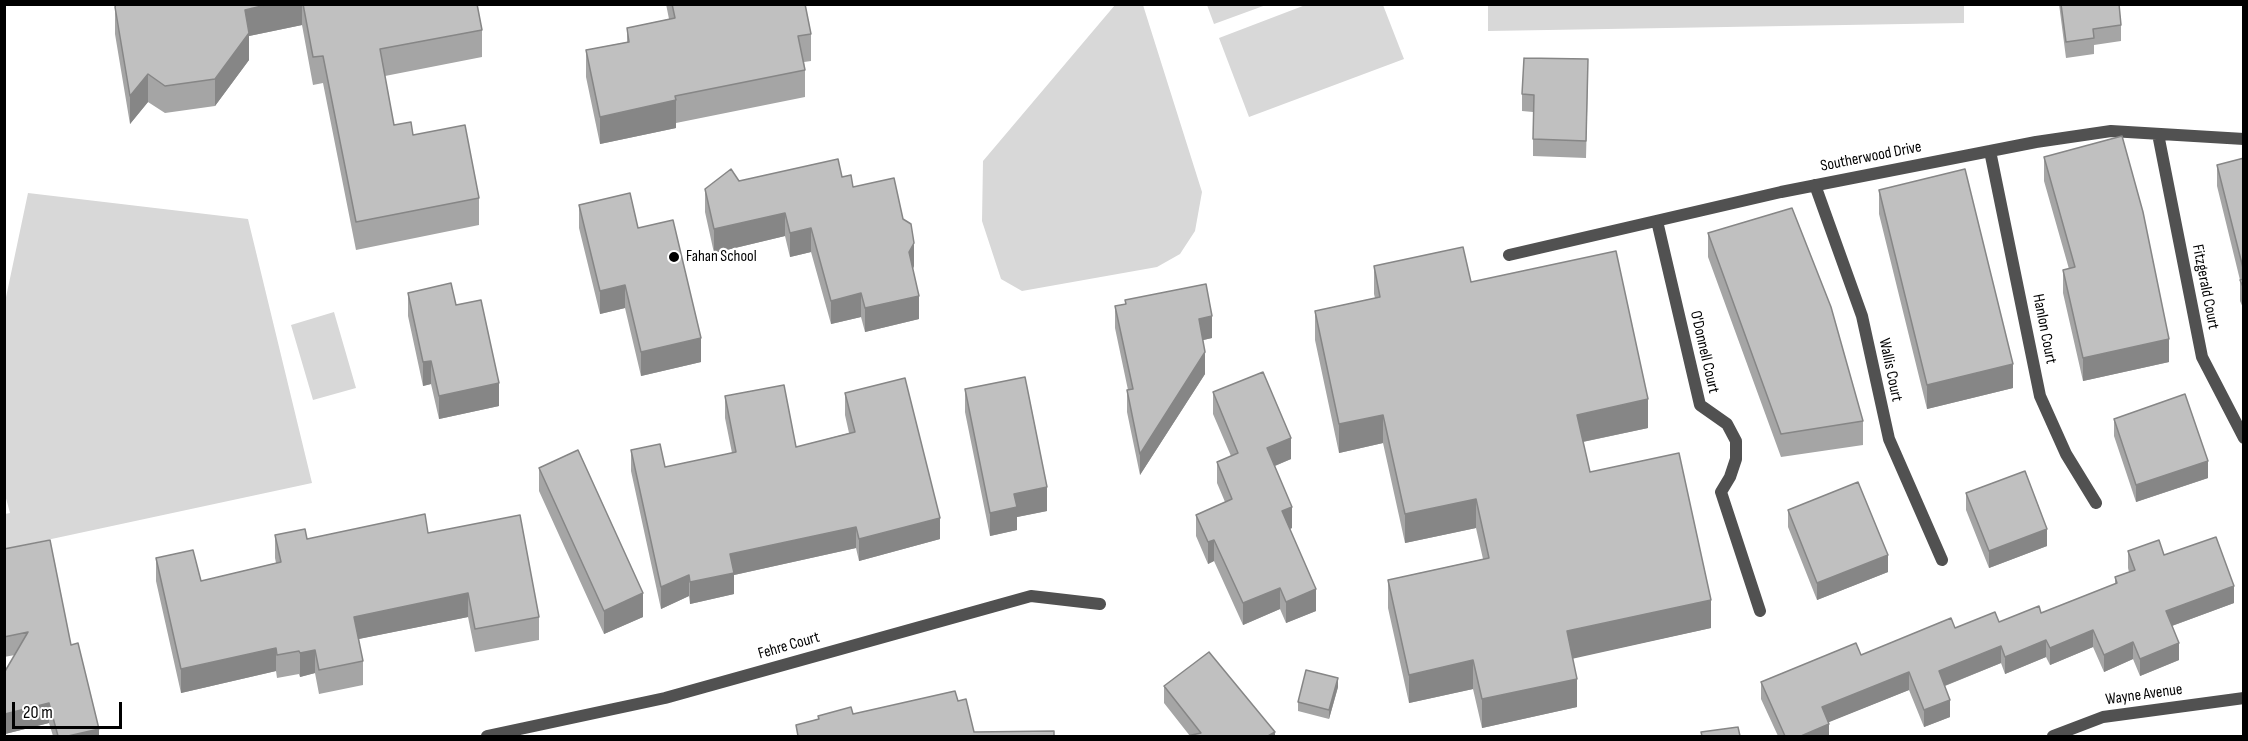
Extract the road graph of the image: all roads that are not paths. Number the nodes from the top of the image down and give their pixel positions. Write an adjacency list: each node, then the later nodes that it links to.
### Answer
1 (2158, 134): 2 (street, Southerwood Drive); 3 (street, Southerwood Drive); 7 (street, Fitzgerald Court)
2 (2244, 139)
3 (1990, 151): 4 (street, Southerwood Drive); 8 (street, Hanlon Court)
4 (1815, 185): 5 (street, Southerwood Drive); 9 (street, Wallis Court)
5 (1657, 221): 6 (street, Southerwood Drive); 11 (street, O'Donnell Court)
6 (1509, 255)
7 (2244, 438)
8 (2096, 503)
9 (1942, 560)
10 (1100, 604): 13 (street, Fehre Court)
11 (1760, 611)
12 (2244, 698): 14 (street, Wayne Avenue)
13 (487, 736)
14 (2053, 736)

